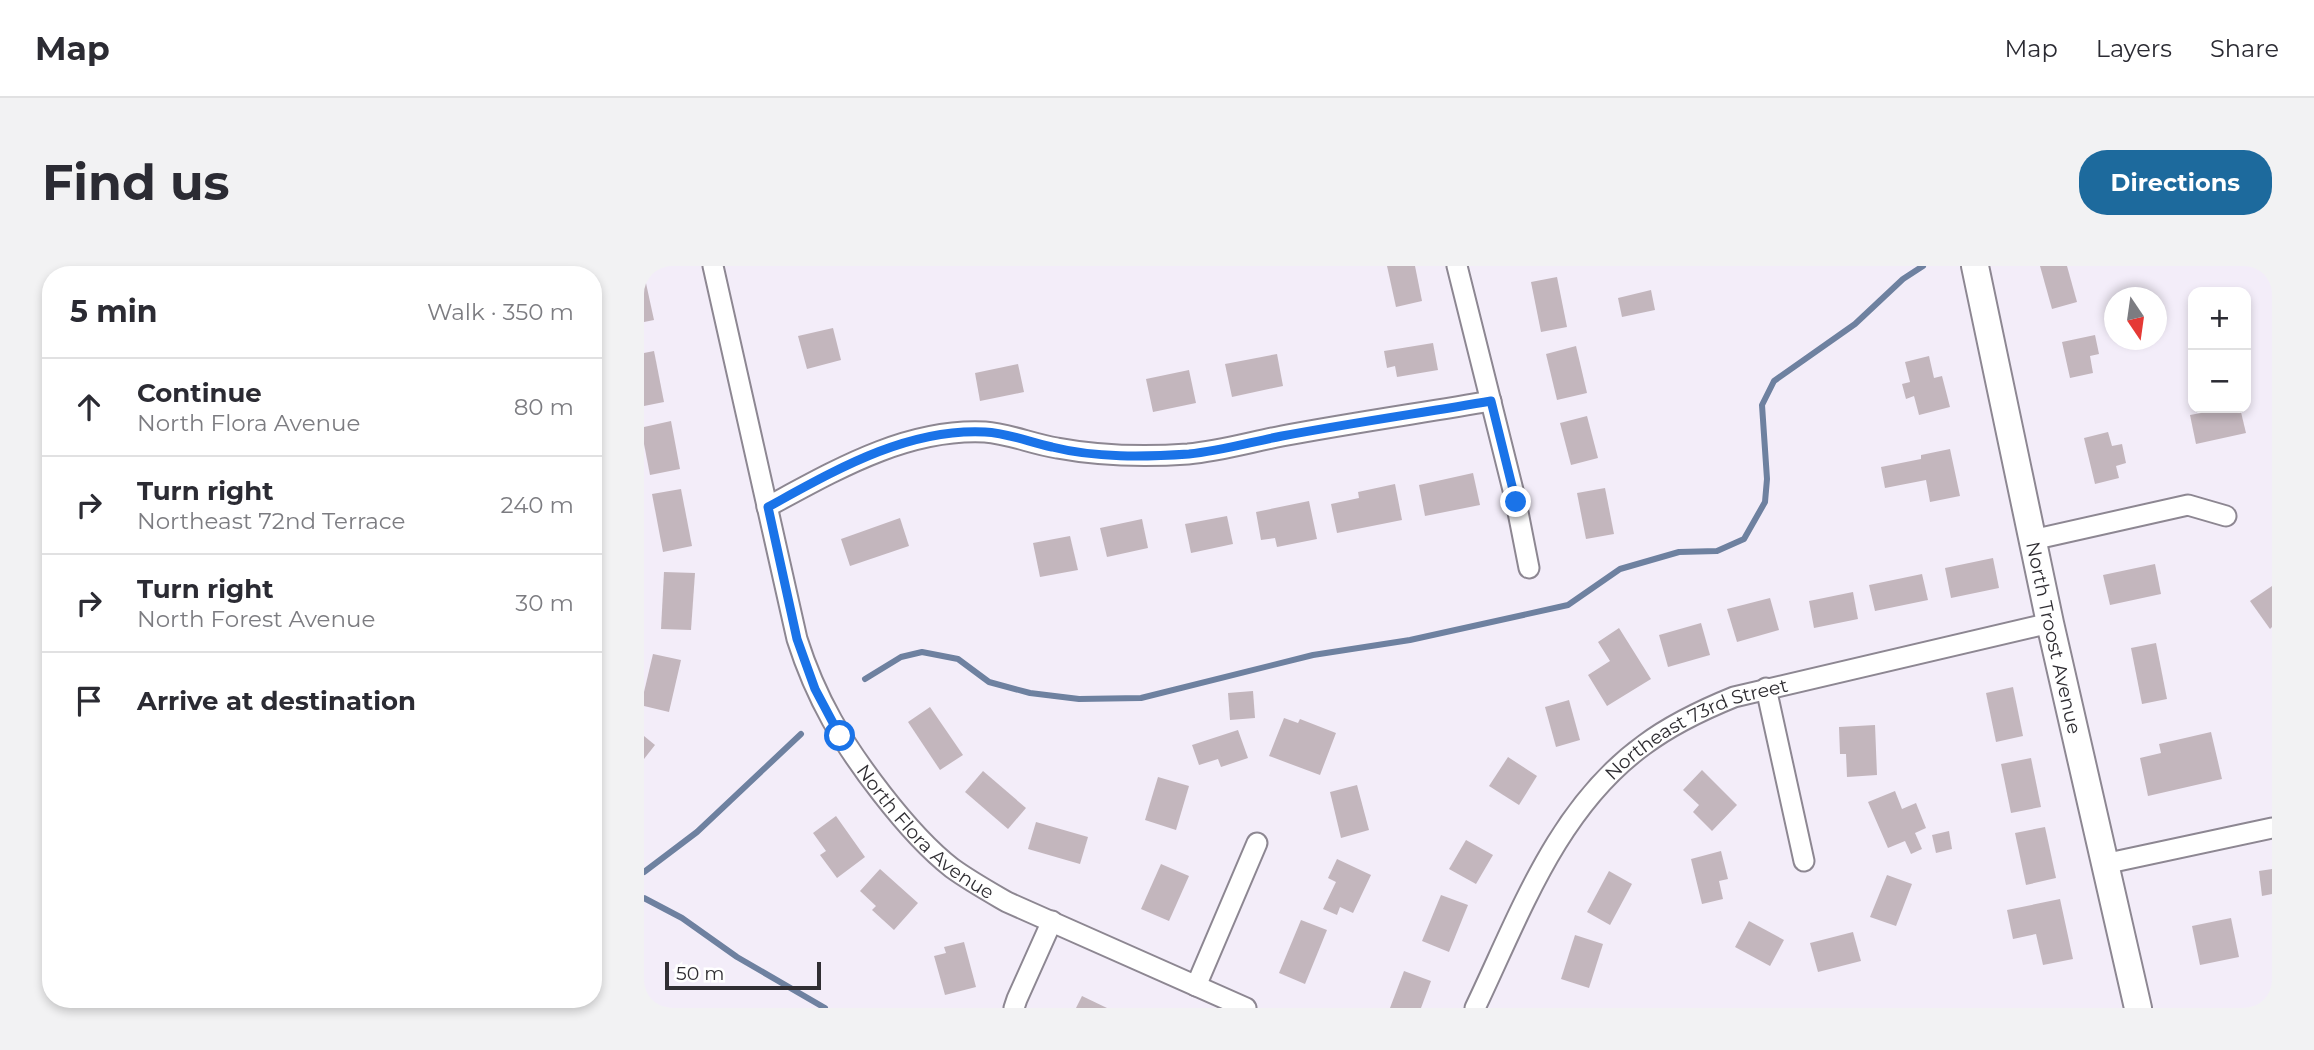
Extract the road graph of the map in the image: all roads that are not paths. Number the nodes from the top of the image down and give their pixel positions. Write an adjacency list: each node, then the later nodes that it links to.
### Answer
1 (713, 266): 5 (street, North Flora Avenue)
2 (1457, 266): 4 (street)
3 (1975, 266): 7 (street, North Troost Avenue)
4 (1491, 401): 5 (street); 8 (street)
5 (768, 507): 15 (street, North Flora Avenue)
6 (2226, 516): 7 (street)
7 (2032, 540): 9 (street, North Troost Avenue)
8 (1529, 568)
9 (2050, 623): 10 (street, Northeast 73rd Street); 14 (street, North Troost Avenue)
10 (1766, 688): 13 (street); 19 (street, Northeast 73rd Street)
11 (2272, 828): 14 (street)
12 (1257, 843): 16 (street)
13 (1804, 861)
14 (2104, 864): 20 (street, North Troost Avenue)
15 (1052, 921): 16 (street, North Flora Avenue); 17 (street)
16 (1196, 986): 18 (street, North Flora Avenue)
17 (1014, 1008)
18 (1246, 1008)
19 (1475, 1008)
20 (2138, 1008)

